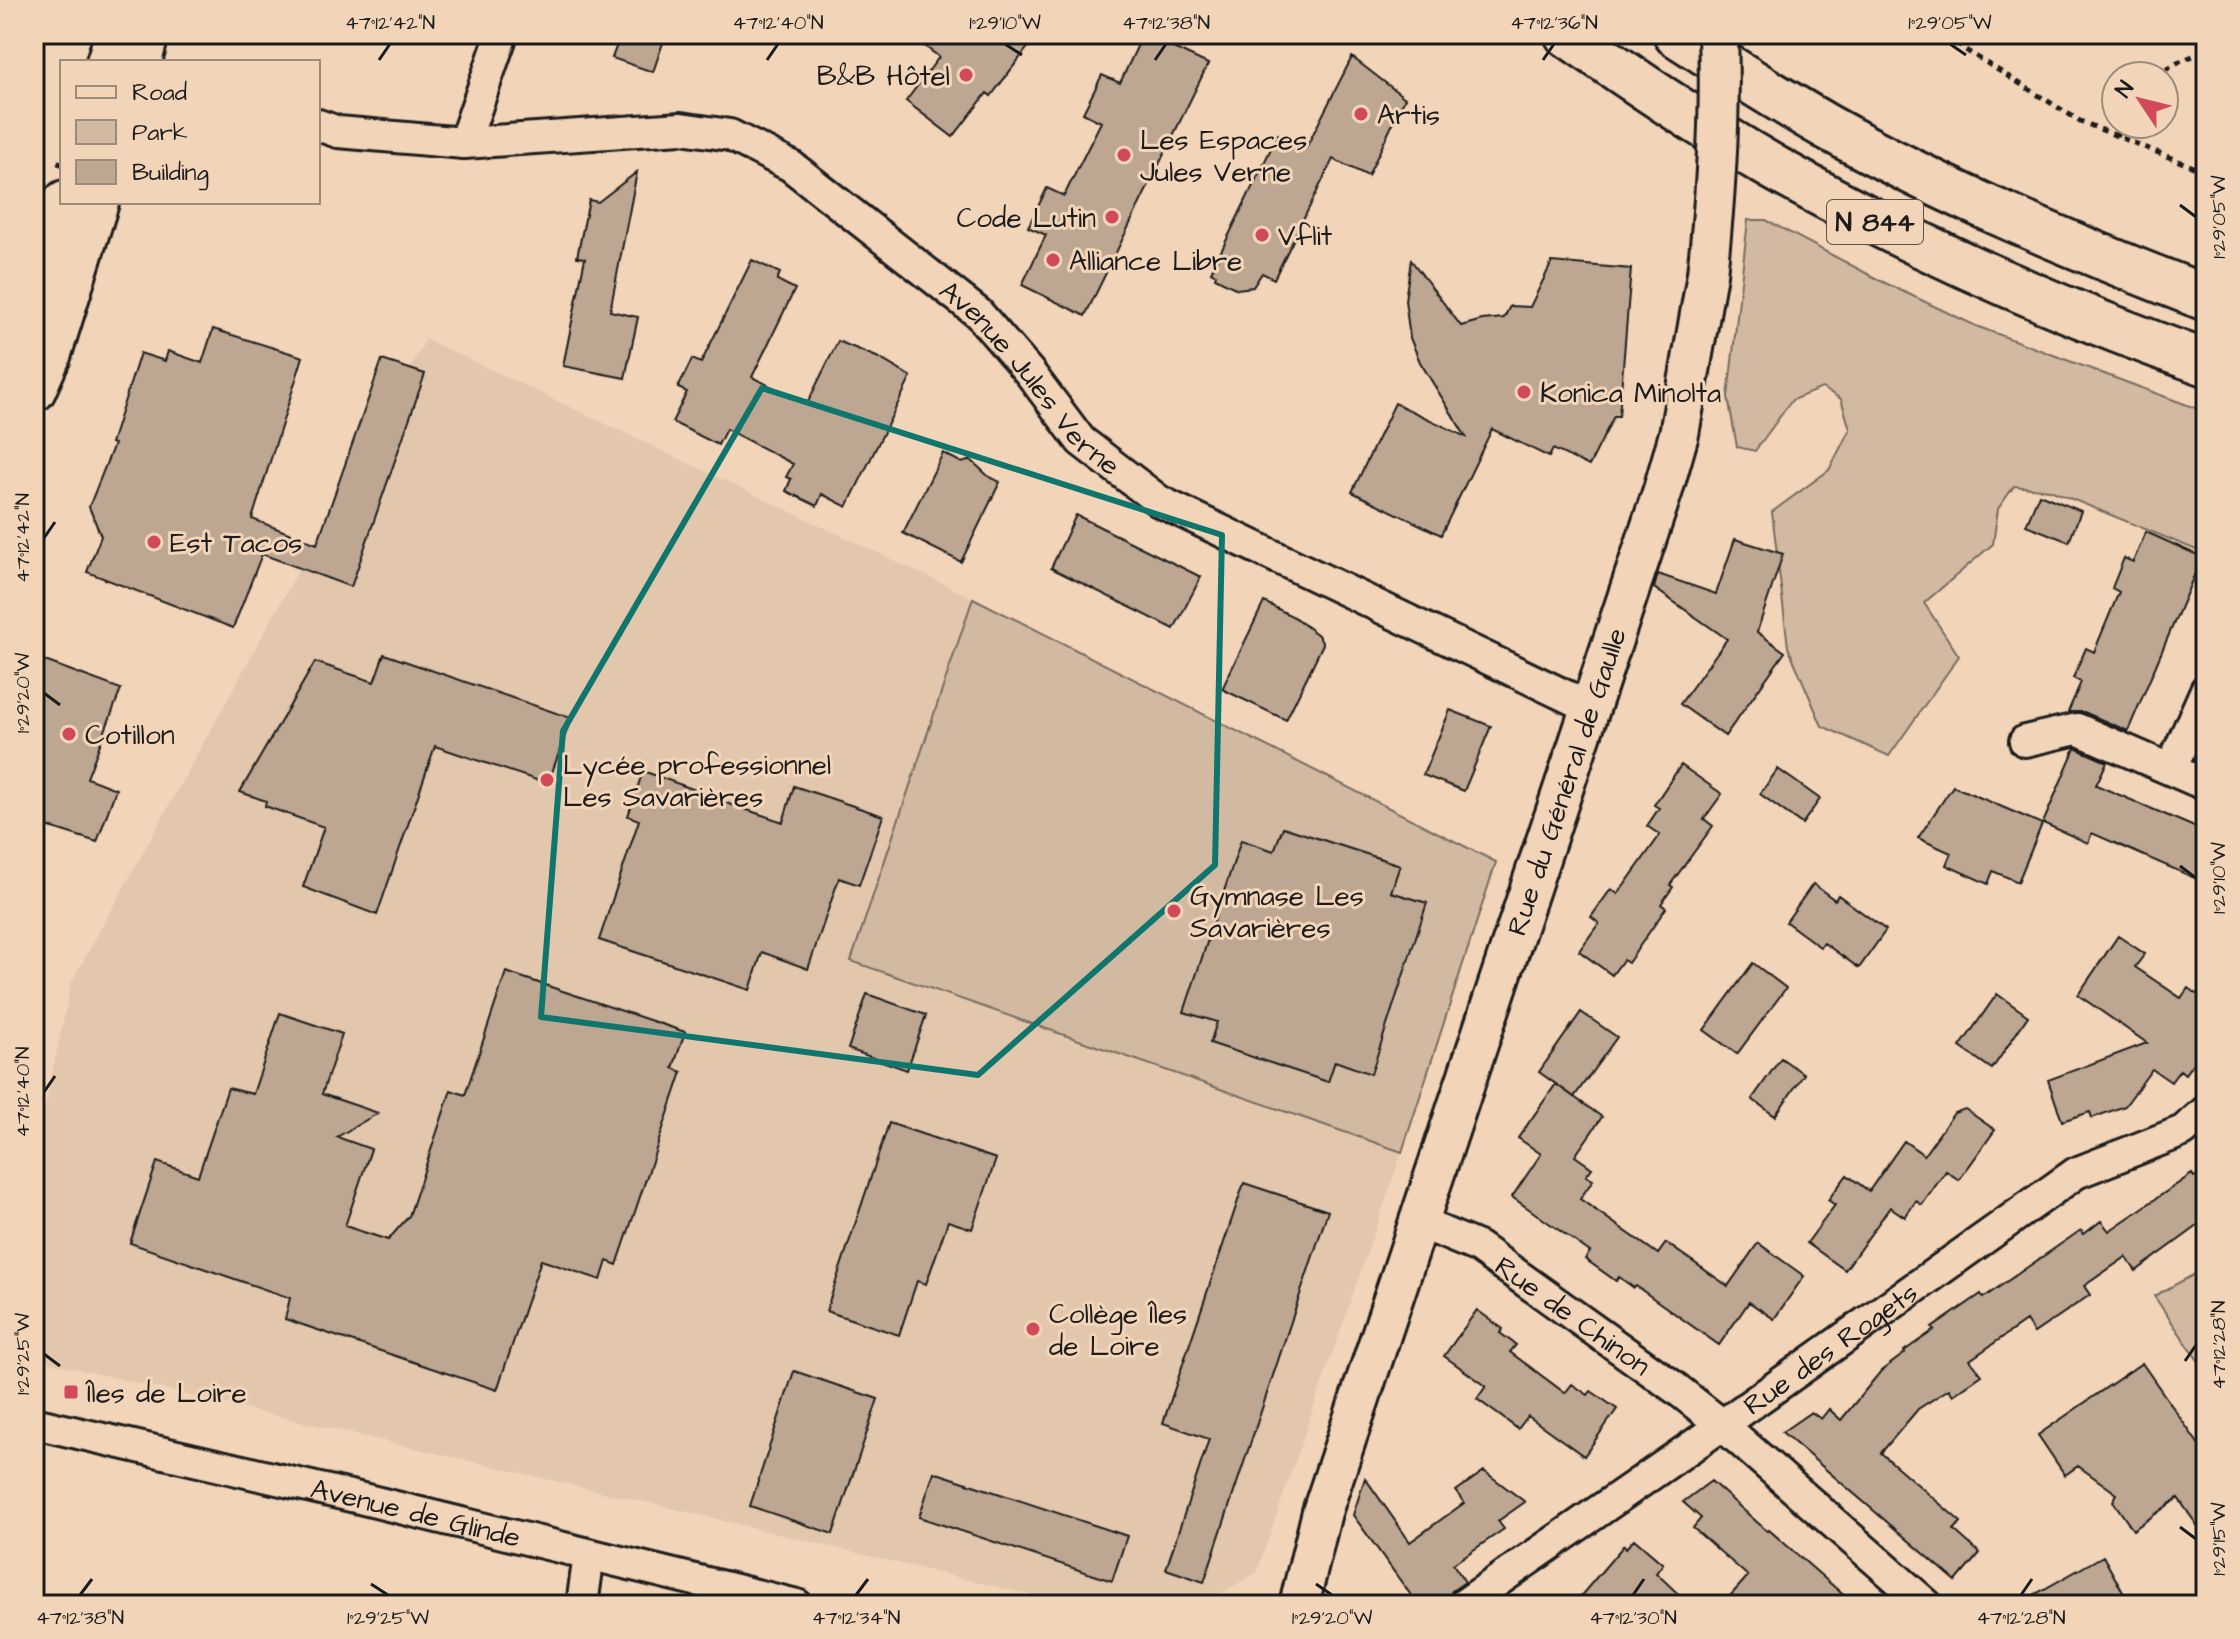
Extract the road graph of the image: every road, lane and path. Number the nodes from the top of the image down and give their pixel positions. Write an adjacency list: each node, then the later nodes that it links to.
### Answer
1 (502, 34): 11 (street)
2 (1567, 34): 17 (highway, N 844)
3 (1676, 34): 15 (highway, N 844)
4 (1718, 34): 20 (street, Rue du Général de Gaulle, bridge)
5 (1948, 34): 9 (path)
6 (2206, 51): 7 (path)
7 (2180, 61)
8 (320, 126): 11 (street, Avenue Jules Verne)
9 (2100, 129)
10 (2126, 140): 12 (path)
11 (464, 143): 20 (street, Avenue Jules Verne)
12 (2206, 172)
13 (64, 204): 16 (main road)
14 (96, 204): 18 (main road)
15 (2206, 298)
16 (34, 302)
17 (2206, 363)
18 (34, 390)
19 (2206, 690): 22 (street)
20 (1589, 707): 25 (street, Rue du Général de Gaulle)
21 (2025, 741): 22 (street)
22 (2171, 769): 23 (street)
23 (2206, 785)
24 (2206, 1111): 27 (street, Rue des Rogets)
25 (1418, 1222): 27 (street, Rue de Chinon); 28 (street, Rue du Général de Gaulle)
26 (34, 1423): 29 (street, Avenue de Glinde)
27 (1721, 1424): 34 (street, Rue des Rogets); 35 (street, Rue de Chinon)
28 (1322, 1512): 32 (street, Rue du Général de Gaulle); 33 (street, Rue du Général de Gaulle)
29 (589, 1555): 30 (street); 31 (street, Avenue de Glinde)
30 (582, 1605)
31 (797, 1605)
32 (1276, 1605)
33 (1299, 1605)
34 (1463, 1605)
35 (1927, 1605)

